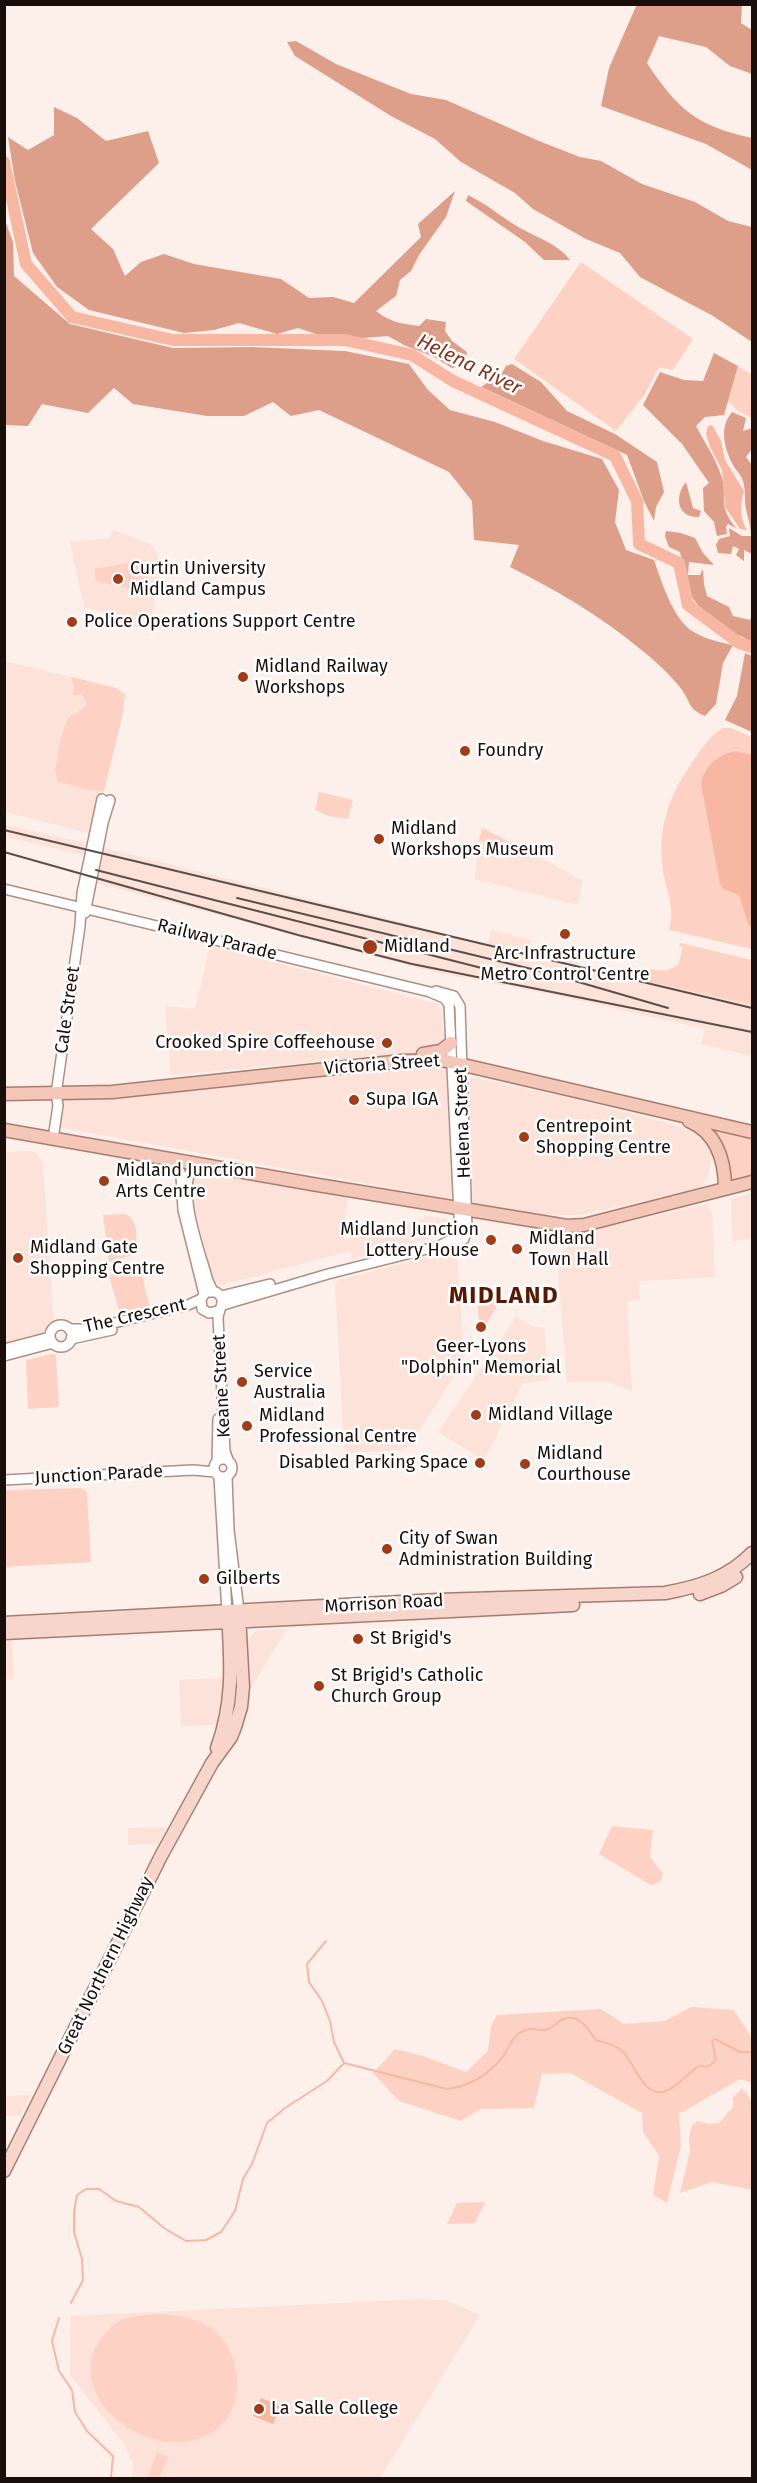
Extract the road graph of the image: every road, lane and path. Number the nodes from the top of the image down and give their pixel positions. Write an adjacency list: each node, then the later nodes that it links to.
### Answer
1 (106, 800): 3 (street, Cale Street)
2 (4, 889): 3 (street, Railway Parade)
3 (83, 907): 4 (street, Railway Parade); 11 (street, Cale Street)
4 (430, 992): 5 (street, Railway Parade); 6 (street, Railway Parade)
5 (449, 1006): 7 (street, Helena Street)
6 (460, 1006): 9 (street, Helena Street)
7 (451, 1043): 8 (highway); 9 (street, Helena Street)
8 (402, 1061): 9 (highway, Victoria Street); 11 (highway, Victoria Street)
9 (457, 1062): 12 (highway, Victoria Street); 22 (street, Helena Street)
10 (4, 1094): 11 (highway, Victoria Street)
11 (57, 1094): 15 (street, Cale Street)
12 (663, 1111): 14 (highway, Victoria Street); 16 (highway)
13 (4, 1130): 15 (highway)
14 (753, 1132)
15 (50, 1138): 17 (highway)
16 (718, 1148): 20 (highway); 21 (highway)
17 (175, 1160): 18 (highway); 24 (street, Keane Street)
18 (195, 1164): 22 (highway); 24 (street, Keane Street)
19 (753, 1182): 20 (highway)
20 (725, 1189): 21 (highway)
21 (711, 1192): 22 (highway)
22 (463, 1209): 23 (street, Helena Street)
23 (462, 1237): 24 (street, The Crescent)
24 (211, 1302): 25 (street, The Crescent); 29 (street, Keane Street); 30 (street, Keane Street)
25 (70, 1334): 26 (street); 26 (street)
26 (52, 1340): 27 (street); 28 (street)
27 (4, 1349)
28 (4, 1356)
29 (228, 1460): 30 (street, Junction Parade); 30 (street, Keane Street)
30 (219, 1470): 31 (street, Junction Parade); 34 (street, Keane Street)
31 (4, 1480)
32 (753, 1553): 34 (main road, Morrison Road)
33 (753, 1564): 34 (main road, Morrison Road)
34 (234, 1617): 35 (main road, Morrison Road); 36 (main road, Morrison Road); 37 (main road, Great Northern Highway)
35 (4, 1623)
36 (4, 1634)
37 (4, 2170)

